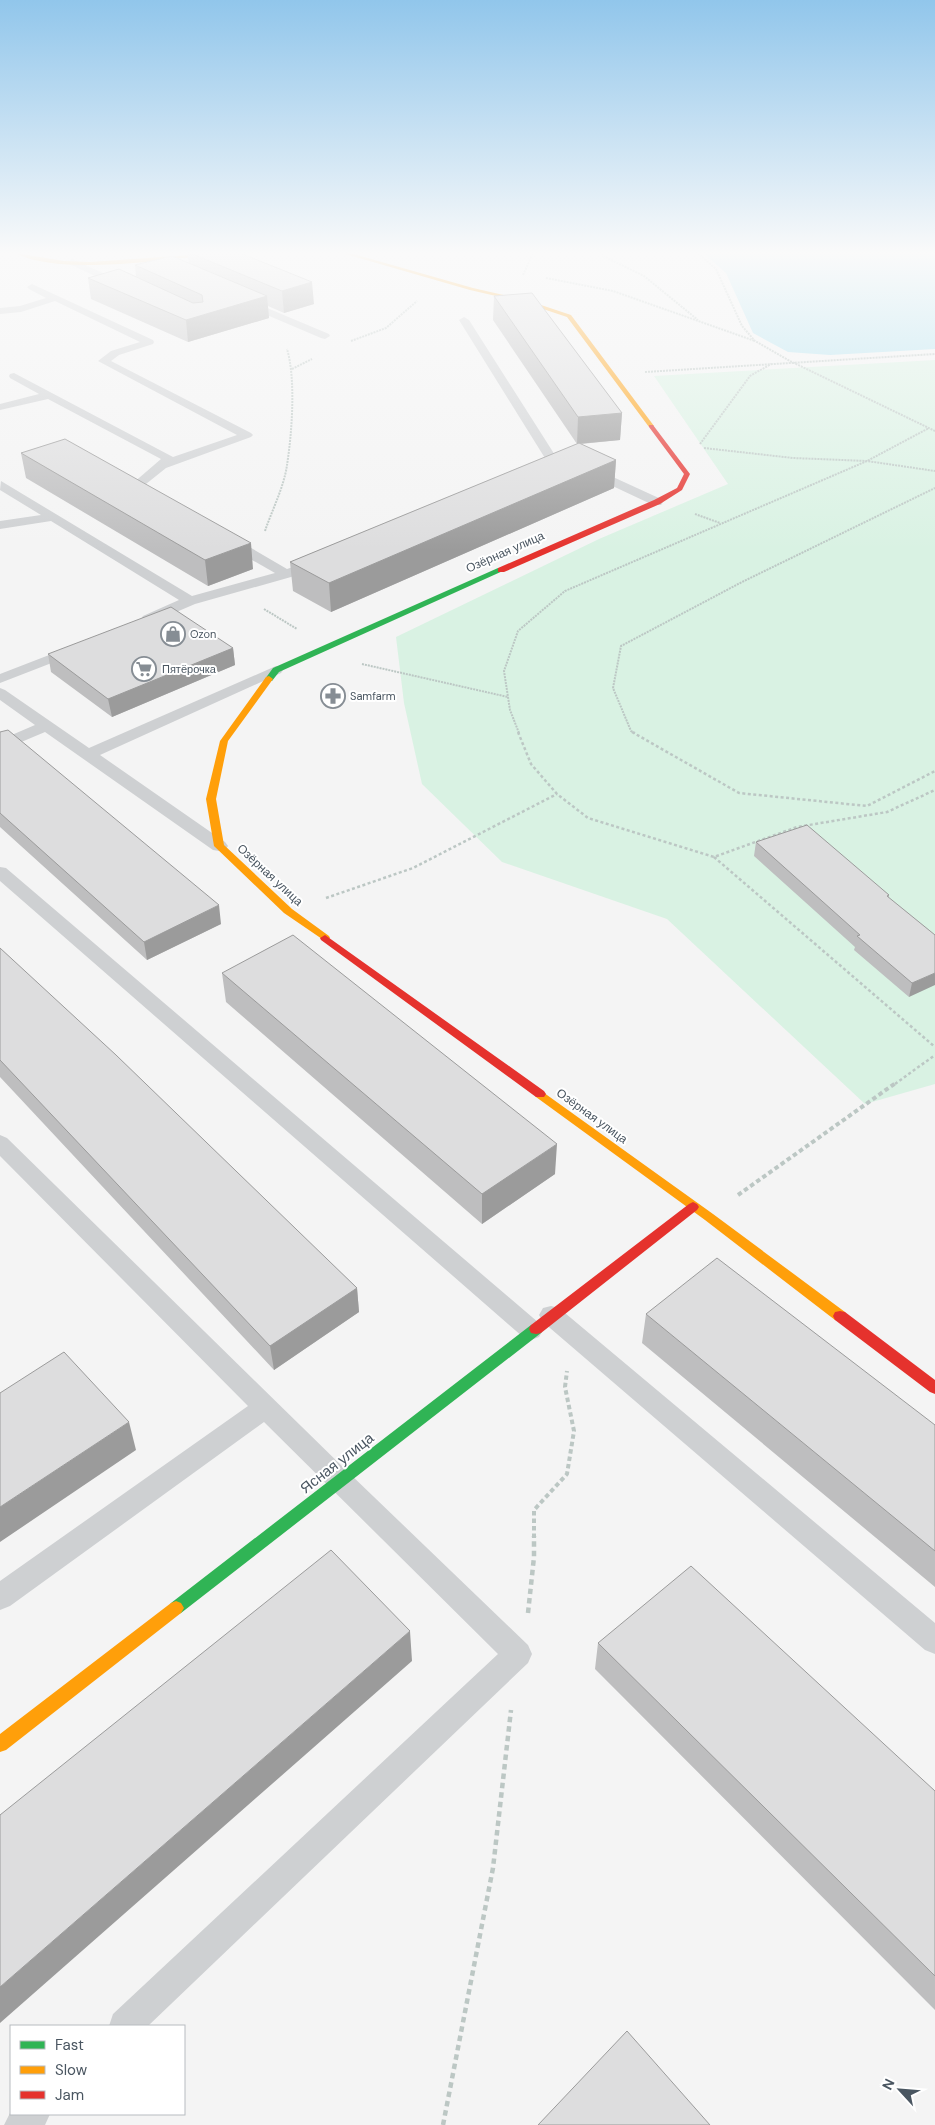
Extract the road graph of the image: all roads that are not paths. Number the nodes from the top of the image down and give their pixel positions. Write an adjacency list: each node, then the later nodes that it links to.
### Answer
1 (120, 352): 8 (lane)
2 (484, 352): 7 (lane)
3 (596, 352): 11 (street, Озёрная улица)
4 (14, 376): 5 (lane)
5 (49, 395): 6 (lane); 8 (lane)
6 (0, 407)
7 (555, 464)
8 (162, 465): 12 (lane)
9 (579, 465): 11 (lane)
10 (0, 485): 13 (lane)
11 (657, 502): 21 (street, Озёрная улица)
12 (172, 505)
13 (53, 517): 14 (lane); 18 (lane)
14 (0, 525)
15 (222, 536): 17 (lane)
16 (330, 557): 17 (lane)
17 (286, 574): 18 (lane)
18 (190, 601): 19 (lane)
19 (136, 624)
20 (90, 642): 22 (lane)
21 (276, 670): 26 (lane); 27 (street, Озёрная улица)
22 (0, 679)
23 (0, 693): 24 (lane)
24 (46, 726): 25 (lane); 26 (lane)
25 (0, 746)
26 (87, 756): 27 (lane)
27 (219, 846): 30 (street, Озёрная улица)
28 (0, 872): 31 (lane)
29 (0, 1143): 33 (lane)
30 (693, 1207): 31 (street, Ясная улица); 32 (street, Озёрная улица)
31 (541, 1323): 34 (street, Ясная улица); 36 (lane)
32 (935, 1388)
33 (266, 1407): 34 (lane); 35 (lane)
34 (339, 1480): 37 (street, Ясная улица); 38 (lane)
35 (0, 1597)
36 (935, 1641)
37 (0, 1744)
38 (126, 2025)
39 (32, 2115): 40 (lane)
40 (21, 2125)

